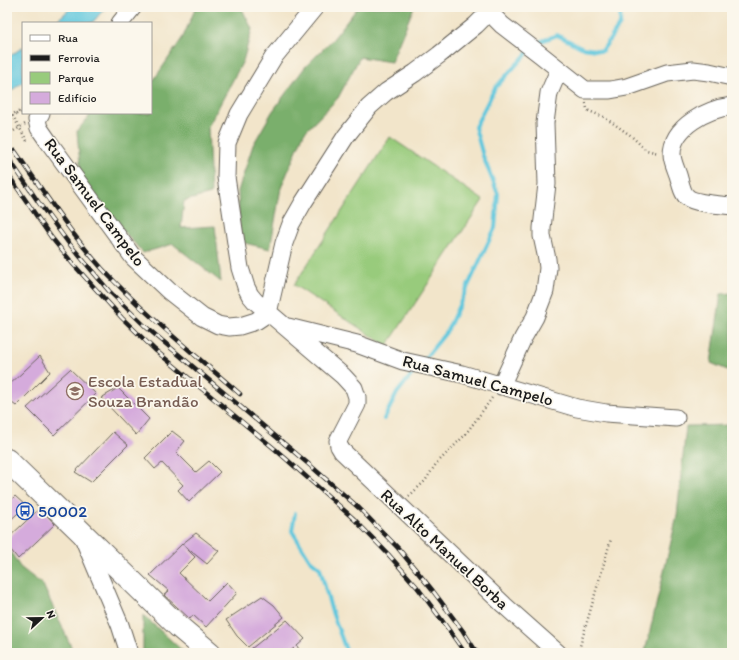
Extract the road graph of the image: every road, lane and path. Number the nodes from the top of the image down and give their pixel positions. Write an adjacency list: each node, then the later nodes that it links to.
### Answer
1 (133, 7): 4 (street)
2 (315, 7): 22 (street)
3 (492, 10): 5 (street); 22 (street)
4 (121, 22)
5 (559, 70): 7 (street); 24 (street)
6 (732, 76): 7 (street)
7 (585, 90): 20 (path)
8 (732, 106): 20 (street)
9 (22, 110): 13 (path)
10 (22, 114): 15 (path, bridge)
11 (22, 114): 16 (path, bridge)
12 (40, 114): 22 (street, Rua Samuel Campelo)
13 (7, 117)
14 (20, 127): 18 (path, bridge)
15 (20, 127)
16 (20, 127)
17 (20, 127): 19 (path, bridge)
18 (23, 133)
19 (7, 135)
20 (672, 155): 21 (street)
21 (732, 206)
22 (268, 313): 23 (street)
23 (284, 326): 24 (street, Rua Samuel Campelo); 27 (street, Rua Alto Manuel Borba)
24 (501, 386): 25 (street, Rua Samuel Campelo); 27 (path)
25 (676, 418)
26 (7, 460): 28 (main road)
27 (399, 505): 32 (street, Rua Alto Manuel Borba)
28 (82, 533): 30 (street); 31 (main road)
29 (611, 539): 33 (path)
30 (129, 653)
31 (210, 653)
32 (558, 653)
33 (578, 653)

